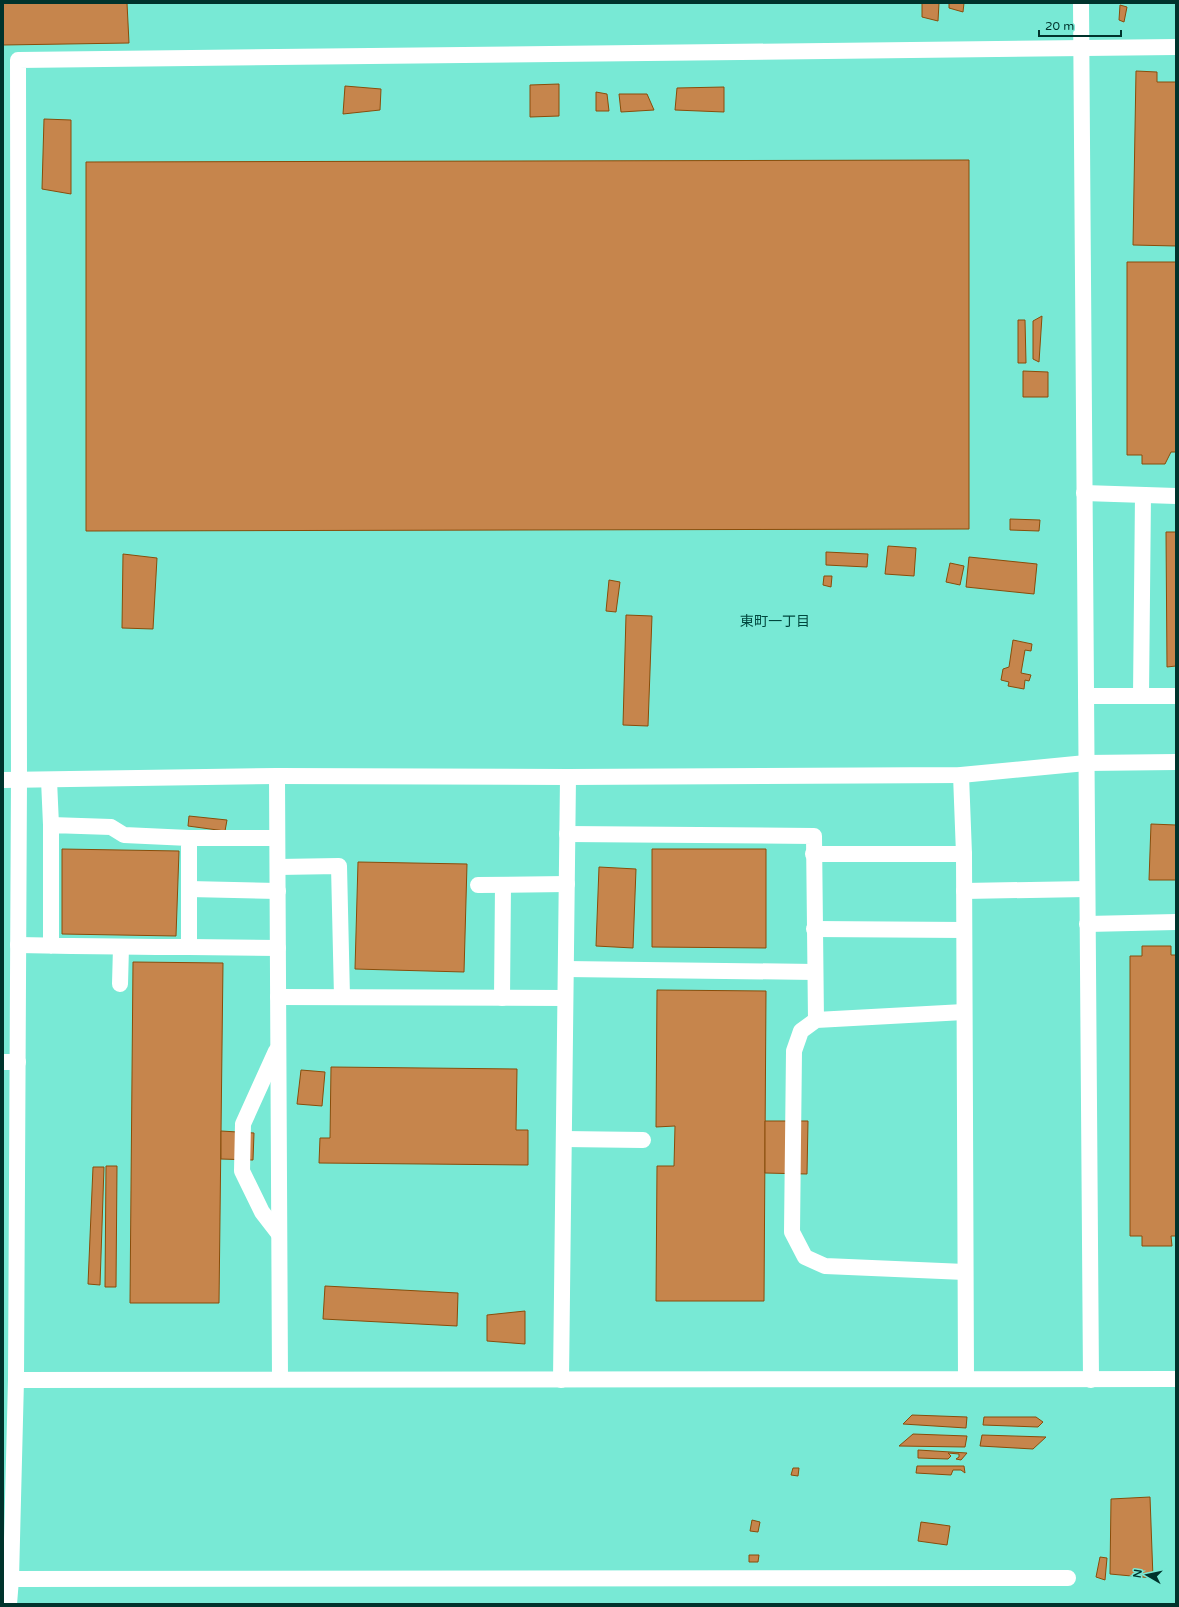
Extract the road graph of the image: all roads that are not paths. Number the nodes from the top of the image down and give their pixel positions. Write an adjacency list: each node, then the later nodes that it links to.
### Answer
1 (1081, 3): 3 (lane)
2 (1176, 47): 3 (lane)
3 (1081, 48): 4 (lane); 15 (lane)
4 (1084, 493): 5 (lane); 7 (lane)
5 (1142, 495): 6 (lane); 8 (lane)
6 (1176, 496)
7 (1086, 696): 8 (lane); 11 (lane)
8 (1141, 696): 9 (lane)
9 (1176, 696)
10 (1176, 762): 11 (lane)
11 (1086, 763): 12 (lane); 28 (lane)
12 (961, 774): 14 (lane); 22 (lane)
13 (277, 776): 14 (lane); 16 (lane); 20 (lane)
14 (568, 778): 18 (lane)
15 (11, 780): 16 (lane); 35 (lane)
16 (49, 780): 17 (lane)
17 (51, 825): 19 (lane); 36 (lane)
18 (567, 834): 21 (lane); 24 (lane)
19 (189, 838): 20 (lane); 27 (lane)
20 (278, 838): 23 (lane)
21 (813, 854): 22 (lane); 33 (lane)
22 (964, 854): 30 (lane)
23 (278, 867): 29 (lane); 44 (lane)
24 (567, 884): 26 (lane); 40 (lane)
25 (478, 885): 26 (lane)
26 (503, 885): 45 (lane)
27 (189, 889): 29 (lane); 38 (lane)
28 (1087, 889): 30 (lane); 32 (lane)
29 (278, 891): 39 (lane)
30 (964, 891): 34 (lane)
31 (1176, 922): 32 (lane)
32 (1087, 924): 61 (lane)
33 (814, 929): 34 (lane); 41 (lane)
34 (964, 930): 47 (lane)
35 (18, 945): 36 (lane); 50 (lane)
36 (51, 946): 37 (lane)
37 (121, 947): 38 (lane); 42 (lane)
38 (189, 947): 39 (lane)
39 (278, 948): 43 (lane)
40 (566, 969): 41 (lane); 46 (lane)
41 (815, 972): 48 (lane)
42 (120, 984)
43 (278, 997): 44 (lane); 49 (lane)
44 (342, 997): 45 (lane)
45 (502, 998): 46 (lane)
46 (565, 998): 51 (lane)
47 (964, 1012): 48 (lane); 54 (lane)
48 (816, 1020): 54 (lane)
49 (278, 1045): 53 (lane); 53 (lane)
50 (10, 1062): 55 (lane)
51 (564, 1139): 52 (lane); 60 (lane)
52 (643, 1140)
53 (279, 1234): 56 (lane)
54 (965, 1272): 57 (lane)
55 (10, 1303): 59 (lane)
56 (280, 1379): 59 (lane); 60 (lane)
57 (966, 1379): 60 (lane); 61 (lane)
58 (1176, 1379): 61 (lane)
59 (16, 1380): 63 (lane)
60 (561, 1380)
61 (1091, 1380)
62 (1068, 1578): 63 (lane)
63 (7, 1579): 64 (lane)
64 (9, 1604)

